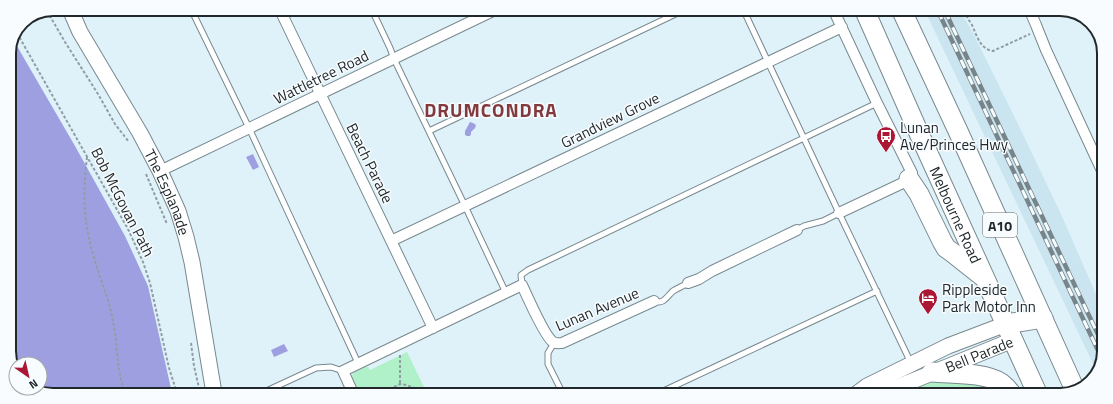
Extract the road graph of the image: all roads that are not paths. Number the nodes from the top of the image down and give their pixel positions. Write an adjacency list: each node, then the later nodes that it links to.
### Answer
1 (73, 16): 21 (street, The Esplanade)
2 (194, 16): 17 (lane)
3 (283, 16): 15 (street, Beach Parade)
4 (375, 16): 13 (lane)
5 (482, 16): 13 (street, Wattletree Road)
6 (671, 16): 18 (lane)
7 (746, 16): 14 (lane)
8 (836, 16): 12 (street)
9 (867, 16): 27 (highway, Melbourne Road / A10)
10 (904, 16): 33 (highway, A10)
11 (1032, 16): 20 (street)
12 (842, 27): 14 (street, Grandview Grove); 16 (street)
13 (394, 58): 15 (street, Wattletree Road); 18 (lane)
14 (768, 62): 19 (lane); 23 (street, Grandview Grove)
15 (320, 94): 17 (street, Wattletree Road); 26 (street, Beach Parade)
16 (877, 103): 19 (lane); 22 (street)
17 (249, 128): 21 (street, Wattletree Road); 37 (lane)
18 (429, 131): 23 (lane)
19 (804, 138): 24 (lane); 29 (lane)
20 (1097, 161)
21 (153, 172): 42 (street, The Esplanade)
22 (909, 179): 24 (street, Lunan Avenue); 27 (highway)
23 (465, 206): 26 (street, Grandview Grove); 31 (lane)
24 (839, 213): 25 (lane, Lunan Avenue); 30 (lane)
25 (797, 230): 28 (street, Lunan Avenue)
26 (391, 241): 34 (street, Beach Parade)
27 (985, 278): 35 (highway, Melbourne Road / A10)
28 (688, 283): 32 (lane, Lunan Avenue)
29 (522, 285): 31 (street); 36 (street, Lunan Avenue)
30 (877, 291): 38 (lane); 46 (lane)
31 (506, 293): 34 (street)
32 (654, 301): 36 (street, Lunan Avenue)
33 (1043, 318): 35 (highway, Bell Parade); 41 (highway, A10)
34 (433, 328): 37 (street)
35 (1009, 332): 38 (street, Bell Parade); 40 (street, Bell Parade); 50 (highway, Melbourne Road / A10)
36 (554, 343): 45 (lane)
37 (358, 363): 39 (street)
38 (912, 364): 47 (street, Bell Parade)
39 (343, 371): 43 (lane); 44 (street)
40 (932, 372): 48 (street, Bell Parade); 49 (highway)
41 (1073, 386)
42 (213, 388)
43 (273, 388)
44 (351, 388)
45 (560, 388)
46 (670, 388)
47 (864, 388)
48 (894, 388)
49 (1007, 388)
50 (1035, 388)

